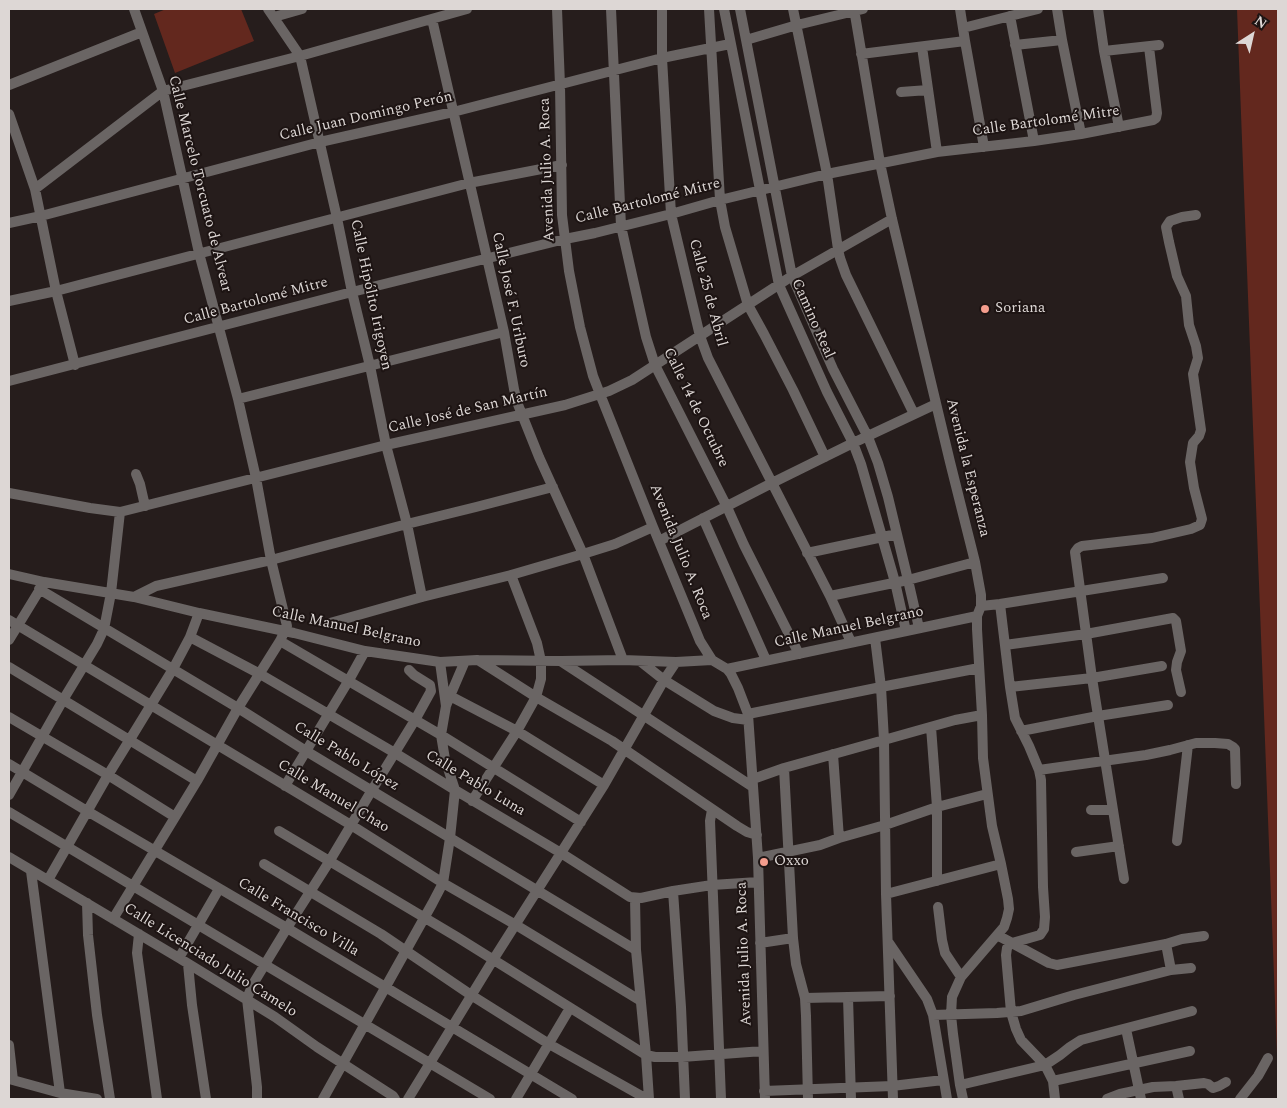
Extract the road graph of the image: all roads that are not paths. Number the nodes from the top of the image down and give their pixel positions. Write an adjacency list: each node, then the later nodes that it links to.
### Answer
1 (134, 9): 21 (street, Calle Marcelo Torcuato de Alvear)
2 (302, 9): 16 (street)
3 (467, 9): 18 (street)
4 (557, 9): 35 (street, Avenida Julio A. Roca)
5 (611, 9): 33 (street, Calle 14 de Octubre)
6 (662, 9): 32 (street, Calle 25 de Abril)
7 (709, 9): 28 (street)
8 (724, 9): 25 (street, Camino Real)
9 (740, 9): 22 (street, Camino Real)
10 (793, 9): 19 (street)
11 (960, 9): 20 (street)
12 (1038, 9): 17 (street)
13 (1057, 9): 23 (street)
14 (1098, 9): 29 (street)
15 (857, 10): 19 (street); 30 (street, Avenida la Esperanza)
16 (271, 13): 31 (street, Calle Hipólito Irigoyen)
17 (1010, 16): 20 (street); 26 (street)
18 (432, 19): 31 (street); 39 (street, Calle José F. Uriburo)
19 (796, 25): 22 (street); 49 (street)
20 (963, 28): 24 (street)
21 (142, 32): 34 (street); 37 (street, Calle Marcelo Torcuato de Alvear)
22 (746, 40): 52 (street, Camino Real)
23 (1062, 40): 26 (street); 42 (street)
24 (965, 41): 27 (street); 45 (street)
25 (730, 44): 28 (street, Calle Juan Domingo Perón); 54 (street, Camino Real)
26 (1015, 45): 43 (street)
27 (922, 47): 30 (street); 36 (street)
28 (711, 48): 32 (street, Calle Juan Domingo Perón); 55 (street)
29 (1104, 51): 41 (street); 41 (street, Calle Bartolomé Mitre)
30 (861, 54): 47 (street, Avenida la Esperanza)
31 (300, 56): 37 (street); 44 (street, Calle Hipólito Irigoyen)
32 (662, 58): 33 (street, Calle Juan Domingo Perón); 56 (street, Calle 25 de Abril)
33 (613, 72): 35 (street, Calle Juan Domingo Perón); 62 (street, Calle 14 de Octubre)
34 (9, 85)
35 (560, 85): 39 (street, Calle Juan Domingo Perón); 48 (street, Avenida Julio A. Roca)
36 (928, 90): 38 (street); 46 (street)
37 (163, 91): 50 (street, Calle Marcelo Torcuato de Alvear); 53 (street)
38 (901, 92)
39 (453, 112): 44 (street, Calle Juan Domingo Perón); 51 (street, Calle José F. Uriburo)
40 (9, 114): 53 (street)
41 (1119, 127): 42 (street, Calle Bartolomé Mitre)
42 (1081, 134): 43 (street, Calle Bartolomé Mitre)
43 (1034, 141): 45 (street, Calle Bartolomé Mitre)
44 (320, 142): 50 (street, Calle Juan Domingo Perón); 59 (street, Calle Hipólito Irigoyen)
45 (984, 147): 46 (street, Calle Bartolomé Mitre)
46 (937, 152): 47 (street, Calle Bartolomé Mitre)
47 (880, 163): 49 (street, Calle Bartolomé Mitre); 60 (street, Avenida la Esperanza)
48 (562, 165): 51 (street); 63 (street, Avenida Julio A. Roca)
49 (827, 174): 52 (street, Calle Bartolomé Mitre); 64 (street)
50 (183, 178): 58 (street, Calle Juan Domingo Perón); 65 (street, Calle Marcelo Torcuato de Alvear)
51 (469, 183): 59 (street); 66 (street, Calle José F. Uriburo)
52 (774, 186): 54 (street, Calle Bartolomé Mitre); 67 (street, Camino Real)
53 (35, 189): 58 (street)
54 (760, 189): 55 (street, Calle Bartolomé Mitre); 68 (street, Camino Real)
55 (720, 200): 56 (street, Calle Bartolomé Mitre); 72 (street)
56 (671, 214): 62 (street, Calle Bartolomé Mitre); 75 (street, Calle 25 de Abril)
57 (1196, 215): 113 (street)
58 (41, 216): 61 (street, Calle Juan Domingo Perón); 69 (street)
59 (337, 218): 65 (street); 70 (street, Calle Hipólito Irigoyen)
60 (892, 219): 64 (street, Calle José de San Martín); 82 (street, Avenida la Esperanza)
61 (9, 223)
62 (621, 226): 63 (street, Calle Bartolomé Mitre); 77 (street, Calle 14 de Octubre)
63 (565, 239): 66 (street, Calle Bartolomé Mitre); 80 (street, Avenida Julio A. Roca)
64 (838, 249): 67 (street, Calle José de San Martín); 84 (street)
65 (199, 253): 69 (street); 73 (street, Calle Marcelo Torcuato de Alvear)
66 (487, 258): 70 (street, Calle Bartolomé Mitre); 74 (street, Calle José F. Uriburo)
67 (792, 276): 68 (street, Calle José de San Martín); 85 (street, Camino Real)
68 (779, 285): 72 (street, Calle José de San Martín); 86 (street, Camino Real)
69 (56, 291): 71 (street); 76 (street)
70 (352, 292): 73 (street, Calle Bartolomé Mitre); 78 (street, Calle Hipólito Irigoyen)
71 (9, 302)
72 (748, 305): 75 (street, Calle José de San Martín); 88 (street)
73 (219, 327): 76 (street, Calle Bartolomé Mitre); 81 (street, Calle Marcelo Torcuato de Alvear)
74 (504, 332): 78 (street); 83 (street, Calle José F. Uriburo)
75 (700, 336): 77 (street, Calle José de San Martín); 91 (street, Calle 25 de Abril)
76 (74, 365): 79 (street, Calle Bartolomé Mitre)
77 (655, 365): 80 (street, Calle José de San Martín); 95 (street, Calle 14 de Octubre)
78 (370, 366): 81 (street); 87 (street, Calle Hipólito Irigoyen)
79 (9, 381)
80 (600, 394): 83 (street, Calle José de San Martín); 99 (street, Avenida Julio A. Roca)
81 (238, 400): 90 (street, Calle Marcelo Torcuato de Alvear)
82 (936, 404): 84 (street); 106 (street, Avenida la Esperanza)
83 (522, 414): 87 (street, Calle José de San Martín); 92 (street, Calle José F. Uriburo)
84 (914, 414): 85 (street)
85 (868, 437): 86 (street); 100 (street, Camino Real)
86 (853, 443): 88 (street); 101 (street, Camino Real)
87 (386, 445): 90 (street, Calle José de San Martín); 98 (street, Calle Hipólito Irigoyen)
88 (825, 457): 91 (street)
89 (136, 474): 94 (street)
90 (256, 478): 94 (street, Calle José de San Martín); 105 (street, Calle Marcelo Torcuato de Alvear)
91 (772, 483): 95 (street); 103 (street, Calle 25 de Abril)
92 (552, 487): 98 (street); 104 (street, Calle José F. Uriburo)
93 (9, 493): 96 (street, Calle José de San Martín)
94 (145, 506): 96 (street, Calle José de San Martín)
95 (727, 507): 97 (street); 135 (street, Calle 14 de Octubre)
96 (120, 512): 114 (street)
97 (704, 518): 102 (street); 139 (street)
98 (407, 524): 105 (street); 117 (street, Calle Hipólito Irigoyen)
99 (653, 527): 102 (street, Avenida Julio A. Roca); 104 (street)
100 (897, 534): 101 (street); 110 (street, Camino Real)
101 (883, 537): 103 (street); 111 (street, Camino Real)
102 (659, 542): 138 (street, Avenida Julio A. Roca)
103 (807, 553): 115 (street, Calle 25 de Abril)
104 (583, 554): 108 (street); 137 (street, Calle José F. Uriburo)
105 (271, 560): 116 (street); 125 (street, Calle Marcelo Torcuato de Alvear)
106 (975, 562): 110 (street); 119 (street, Avenida la Esperanza)
107 (9, 574): 112 (street, Calle Manuel Belgrano)
108 (511, 575): 117 (street); 141 (street)
109 (1163, 578): 113 (street, Calle Manuel Belgrano)
110 (908, 580): 111 (street); 123 (street, Camino Real)
111 (895, 582): 115 (street); 126 (street, Camino Real)
112 (42, 586): 114 (street, Calle Manuel Belgrano); 121 (street); 124 (street, Calle Pablo López)
113 (1080, 590): 118 (street, Calle Manuel Belgrano); 127 (street)
114 (111, 593): 116 (street, Calle Manuel Belgrano); 124 (street)
115 (830, 596): 132 (street, Calle 25 de Abril)
116 (134, 597): 120 (street, Calle Manuel Belgrano)
117 (422, 597): 122 (street)
118 (1000, 604): 119 (street, Calle Manuel Belgrano); 133 (street)
119 (979, 611): 123 (street, Calle Manuel Belgrano); 149 (street, Avenida la Esperanza)
120 (199, 613): 125 (street, Calle Manuel Belgrano); 128 (street)
121 (13, 623): 130 (street); 146 (street, Calle Manuel Chao)
122 (330, 623)
123 (918, 628): 126 (street, Calle Manuel Belgrano)
124 (104, 629): 146 (street); 150 (street, Calle Pablo López)
125 (285, 631): 131 (street); 134 (street, Calle Manuel Belgrano)
126 (906, 631): 129 (street, Calle Manuel Belgrano)
127 (1086, 634): 133 (street); 154 (street); 159 (street)
128 (190, 637): 150 (street); 153 (street, Calle Pablo Luna)
129 (875, 638): 132 (street, Calle Manuel Belgrano); 157 (street)
130 (9, 640)
131 (280, 641): 153 (street); 155 (street)
132 (852, 642): 135 (street, Calle Manuel Belgrano)
133 (1005, 645): 158 (street)
134 (365, 651): 144 (street, Calle Manuel Belgrano); 155 (street)
135 (799, 654): 139 (street, Calle Manuel Belgrano)
136 (477, 660): 140 (street, Calle Manuel Belgrano); 141 (street, Calle Manuel Belgrano); 161 (street)
137 (623, 660): 142 (street, Calle Manuel Belgrano); 143 (street, Calle Manuel Belgrano)
138 (712, 660): 145 (street, Calle Manuel Belgrano); 151 (street, Avenida Julio A. Roca)
139 (766, 660): 151 (street, Calle Manuel Belgrano)
140 (465, 661): 144 (street, Calle Manuel Belgrano); 160 (street)
141 (541, 661): 142 (street, Calle Manuel Belgrano); 161 (street)
142 (561, 661): 169 (street)
143 (640, 661): 145 (street, Calle Manuel Belgrano); 156 (street)
144 (440, 662): 165 (street)
145 (676, 662): 156 (street)
146 (85, 665): 162 (street); 163 (street, Calle Manuel Chao)
147 (1162, 666): 154 (street)
148 (9, 667): 162 (street)
149 (979, 668): 157 (street); 168 (street, Avenida la Esperanza)
150 (172, 669): 163 (street); 166 (street, Calle Pablo López)
151 (727, 669): 172 (street, Avenida Julio A. Roca)
152 (409, 670): 173 (street)
153 (260, 674): 166 (street); 167 (street, Calle Pablo Luna)
154 (1092, 678): 158 (street); 170 (street)
155 (349, 680): 167 (street); 173 (street)
156 (664, 680): 169 (street); 172 (street)
157 (881, 687): 172 (street); 179 (street)
158 (1010, 687): 176 (street)
159 (1181, 692)
160 (450, 696): 165 (street); 175 (street)
161 (536, 697): 175 (street); 183 (street)
162 (63, 700): 178 (street); 180 (street)
163 (151, 704): 180 (street); 181 (street, Calle Manuel Chao)
164 (1168, 705): 170 (street)
165 (446, 706): 177 (street)
166 (238, 708): 181 (street); 184 (street, Calle Pablo López)
167 (329, 714): 184 (street); 185 (street, Calle Pablo Luna)
168 (982, 715): 174 (street); 201 (street, Avenida la Esperanza)
169 (644, 716): 183 (street); 195 (street)
170 (1098, 716): 176 (street); 187 (street)
171 (9, 717): 178 (street)
172 (748, 717): 195 (street, Avenida Julio A. Roca)
173 (415, 720): 177 (street); 185 (street)
174 (931, 727): 179 (street); 204 (street)
175 (517, 731): 189 (street); 196 (street)
176 (1021, 731): 191 (street)
177 (441, 735): 189 (street); 200 (street)
178 (43, 736): 192 (street); 193 (street)
179 (884, 740): 186 (street); 213 (street)
180 (130, 741): 193 (street); 194 (street)
181 (218, 745): 194 (street); 198 (street, Calle Manuel Chao)
182 (1188, 745): 187 (street); 197 (street); 218 (street)
183 (625, 750): 196 (street); 205 (street)
184 (306, 751): 198 (street); 199 (street, Calle Pablo López)
185 (395, 753): 199 (street); 200 (street, Calle Pablo Luna)
186 (833, 754): 190 (street); 217 (street)
187 (1105, 760): 191 (street); 207 (street)
188 (9, 764): 192 (street, Calle Francisco Villa)
189 (493, 768): 203 (street); 211 (street)
190 (784, 768): 195 (street); 222 (street)
191 (1039, 770): 257 (street)
192 (22, 772): 202 (street); 208 (street, Calle Francisco Villa)
193 (108, 775): 208 (street); 210 (street)
194 (197, 781): 210 (street)
195 (753, 783): 215 (street, Avenida Julio A. Roca)
196 (604, 784): 211 (street)
197 (1236, 784)
198 (285, 786): 212 (street, Calle Manuel Chao)
199 (372, 790): 212 (street); 216 (street, Calle Pablo López)
200 (455, 790): 203 (street, Calle Pablo Luna); 216 (street)
201 (987, 794): 204 (street); 229 (street, Avenida la Esperanza)
202 (9, 795)
203 (472, 801): 224 (street, Calle Pablo Luna)
204 (937, 807): 213 (street); 234 (street)
205 (712, 810): 215 (street); 236 (street)
206 (1090, 810): 207 (street)
207 (1112, 810): 219 (street)
208 (87, 811): 220 (street); 221 (street, Calle Francisco Villa)
209 (9, 812): 220 (street)
210 (175, 817): 221 (street)
211 (581, 822): 224 (street)
212 (351, 825): 227 (street); 235 (street, Calle Manuel Chao)
213 (885, 825): 217 (street); 242 (street)
214 (279, 831): 227 (street)
215 (757, 835): 226 (street, Avenida Julio A. Roca)
216 (450, 838): 235 (street); 239 (street, Calle Pablo López)
217 (839, 838): 222 (street)
218 (1177, 841)
219 (1119, 846): 223 (street); 231 (street)
220 (67, 847): 232 (street); 237 (street)
221 (154, 850): 237 (street); 238 (street, Calle Francisco Villa)
222 (789, 852): 226 (street); 254 (street)
223 (1076, 852)
224 (561, 854): 239 (street); 243 (street, Calle Pablo Luna)
225 (9, 857): 230 (street, Calle Licenciado Julio Camelo)
226 (758, 858): 233 (street, Avenida Julio A. Roca)
227 (330, 862): 241 (street); 246 (street)
228 (264, 864): 241 (street)
229 (1001, 864): 234 (street); 252 (street, Avenida la Esperanza)
230 (32, 871): 232 (street, Calle Licenciado Julio Camelo); 305 (street)
231 (1124, 879)
232 (48, 880): 244 (street, Calle Licenciado Julio Camelo)
233 (758, 882): 236 (street); 255 (street, Avenida Julio A. Roca)
234 (937, 882): 242 (street)
235 (443, 883): 246 (street); 249 (street, Calle Manuel Chao)
236 (712, 885): 240 (street); 287 (street)
237 (132, 886): 247 (street); 248 (street)
238 (219, 888): 248 (street); 250 (street, Calle Francisco Villa)
239 (536, 891): 249 (street); 259 (street, Calle Pablo López)
240 (673, 891): 243 (street); 289 (street)
241 (310, 892): 250 (street); 260 (street)
242 (886, 894): 256 (street)
243 (635, 898): 259 (street)
244 (86, 903): 247 (street, Calle Licenciado Julio Camelo); 312 (street)
245 (938, 907): 267 (street)
246 (424, 918): 260 (street); 262 (street)
247 (113, 919): 251 (street, Calle Licenciado Julio Camelo)
248 (198, 925): 261 (street); 264 (street)
249 (516, 925): 262 (street); 274 (street, Calle Manuel Chao)
250 (287, 928): 264 (street); 268 (street, Calle Francisco Villa)
251 (139, 934): 261 (street, Calle Licenciado Julio Camelo); 313 (street)
252 (998, 935): 257 (street); 267 (street)
253 (1204, 936): 258 (street)
254 (793, 938): 255 (street); 272 (street)
255 (760, 943): 285 (street, Avenida Julio A. Roca)
256 (889, 943): 270 (street); 278 (street)
257 (1012, 943): 258 (street); 277 (street)
258 (1166, 944): 266 (street)
259 (636, 950): 274 (street)
260 (406, 951): 268 (street); 269 (street)
261 (179, 958): 263 (street, Calle Licenciado Julio Camelo)
262 (493, 960): 269 (street); 275 (street)
263 (188, 964): 273 (street, Calle Licenciado Julio Camelo); 314 (street)
264 (265, 965): 273 (street); 280 (street)
265 (1191, 968): 266 (street)
266 (1171, 970): 277 (street)
267 (961, 977): 279 (street)
268 (385, 988): 280 (street); 281 (street, Calle Francisco Villa)
269 (471, 995): 281 (street); 283 (street)
270 (890, 996): 271 (street); 301 (street)
271 (848, 997): 272 (street); 303 (street)
272 (805, 998): 306 (street)
273 (246, 999): 292 (street, Calle Licenciado Julio Camelo); 315 (street)
274 (641, 1002): 288 (street)
275 (570, 1008): 283 (street); 288 (street)
276 (1192, 1011): 282 (street)
277 (1011, 1012): 279 (street); 294 (street)
278 (933, 1015): 279 (street); 297 (street)
279 (951, 1015): 300 (street)
280 (364, 1025): 292 (street); 293 (street)
281 (452, 1026): 293 (street); 295 (street, Calle Francisco Villa)
282 (1126, 1029): 291 (street); 294 (street)
283 (549, 1044): 295 (street); 320 (street)
284 (9, 1046): 296 (street)
285 (763, 1050): 287 (street); 308 (street, Avenida Julio A. Roca)
286 (1190, 1051): 291 (street)
287 (720, 1054): 289 (street); 322 (street)
288 (646, 1055): 289 (street); 320 (street)
289 (682, 1057): 321 (street)
290 (1268, 1058): 331 (street)
291 (1133, 1063): 298 (street); 307 (street)
292 (343, 1064): 309 (street, Calle Licenciado Julio Camelo); 316 (street)
293 (430, 1064): 310 (street); 317 (street)
294 (1045, 1065): 298 (street); 300 (street)
295 (530, 1074): 318 (street); 319 (street, Calle Francisco Villa)
296 (11, 1080): 305 (street)
297 (943, 1080): 301 (street); 325 (street)
298 (1054, 1081): 327 (street)
299 (1226, 1082): 304 (street)
300 (960, 1085): 326 (street)
301 (892, 1086): 303 (street); 324 (street)
302 (1176, 1086): 304 (street); 307 (street); 329 (street)
303 (850, 1087): 306 (street); 323 (street)
304 (1213, 1088): 330 (street)
305 (60, 1093): 311 (street)
306 (808, 1094): 308 (street)
307 (1141, 1094): 328 (street)
308 (764, 1095)
309 (394, 1098): 310 (street, Calle Licenciado Julio Camelo)
310 (410, 1098)
311 (97, 1099)
312 (110, 1099)
313 (158, 1099)
314 (206, 1099)
315 (257, 1099)
316 (323, 1099)
317 (490, 1099)
318 (516, 1099)
319 (572, 1099)
320 (648, 1099)
321 (685, 1099)
322 (722, 1099)
323 (851, 1099)
324 (893, 1099)
325 (947, 1099)
326 (963, 1099)
327 (1055, 1099)
328 (1106, 1099)
329 (1179, 1099)
330 (1217, 1099)
331 (1240, 1099)

